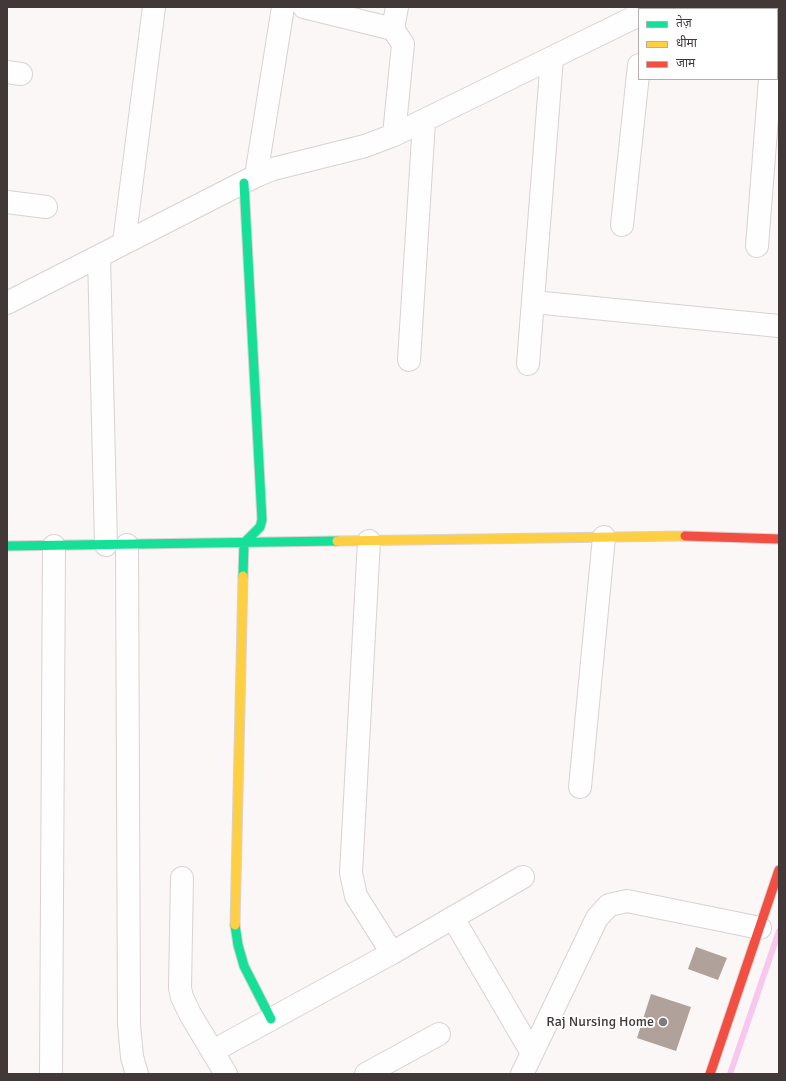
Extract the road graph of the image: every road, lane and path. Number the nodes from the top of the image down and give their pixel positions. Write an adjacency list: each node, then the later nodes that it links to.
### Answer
1 (154, 7): 16 (street)
2 (283, 7): 12 (street)
3 (304, 7): 6 (street)
4 (397, 7): 6 (street)
5 (638, 15): 7 (street)
6 (393, 29): 11 (street)
7 (552, 58): 10 (street); 19 (street)
8 (638, 74): 15 (street)
9 (770, 80): 17 (street)
10 (424, 122): 11 (street); 22 (street)
11 (394, 135): 12 (street)
12 (250, 180): 16 (street); 27 (street)
13 (7, 202): 14 (street)
14 (46, 207)
15 (622, 225)
16 (124, 243): 18 (street)
17 (756, 246)
18 (98, 256): 20 (street); 28 (street)
19 (533, 302): 21 (street); 23 (street)
20 (7, 303)
21 (779, 326)
22 (409, 360)
23 (528, 364)
24 (604, 538): 25 (street); 26 (street); 31 (street)
25 (779, 539)
26 (368, 541): 27 (street); 37 (street)
27 (244, 543): 28 (street); 38 (street)
28 (116, 545): 30 (street); 43 (street)
29 (7, 546): 30 (street)
30 (54, 546): 42 (street)
31 (580, 786)
32 (779, 870): 36 (street)
33 (523, 877): 35 (street)
34 (182, 878): 40 (street)
35 (453, 918): 37 (street); 41 (street)
36 (760, 928): 41 (street); 47 (street)
37 (392, 953): 38 (street)
38 (271, 1019): 40 (street)
39 (439, 1034): 45 (street)
40 (213, 1051): 44 (street)
41 (532, 1053): 46 (street)
42 (51, 1074)
43 (137, 1074)
44 (226, 1074)
45 (366, 1074)
46 (522, 1074)
47 (710, 1074)

